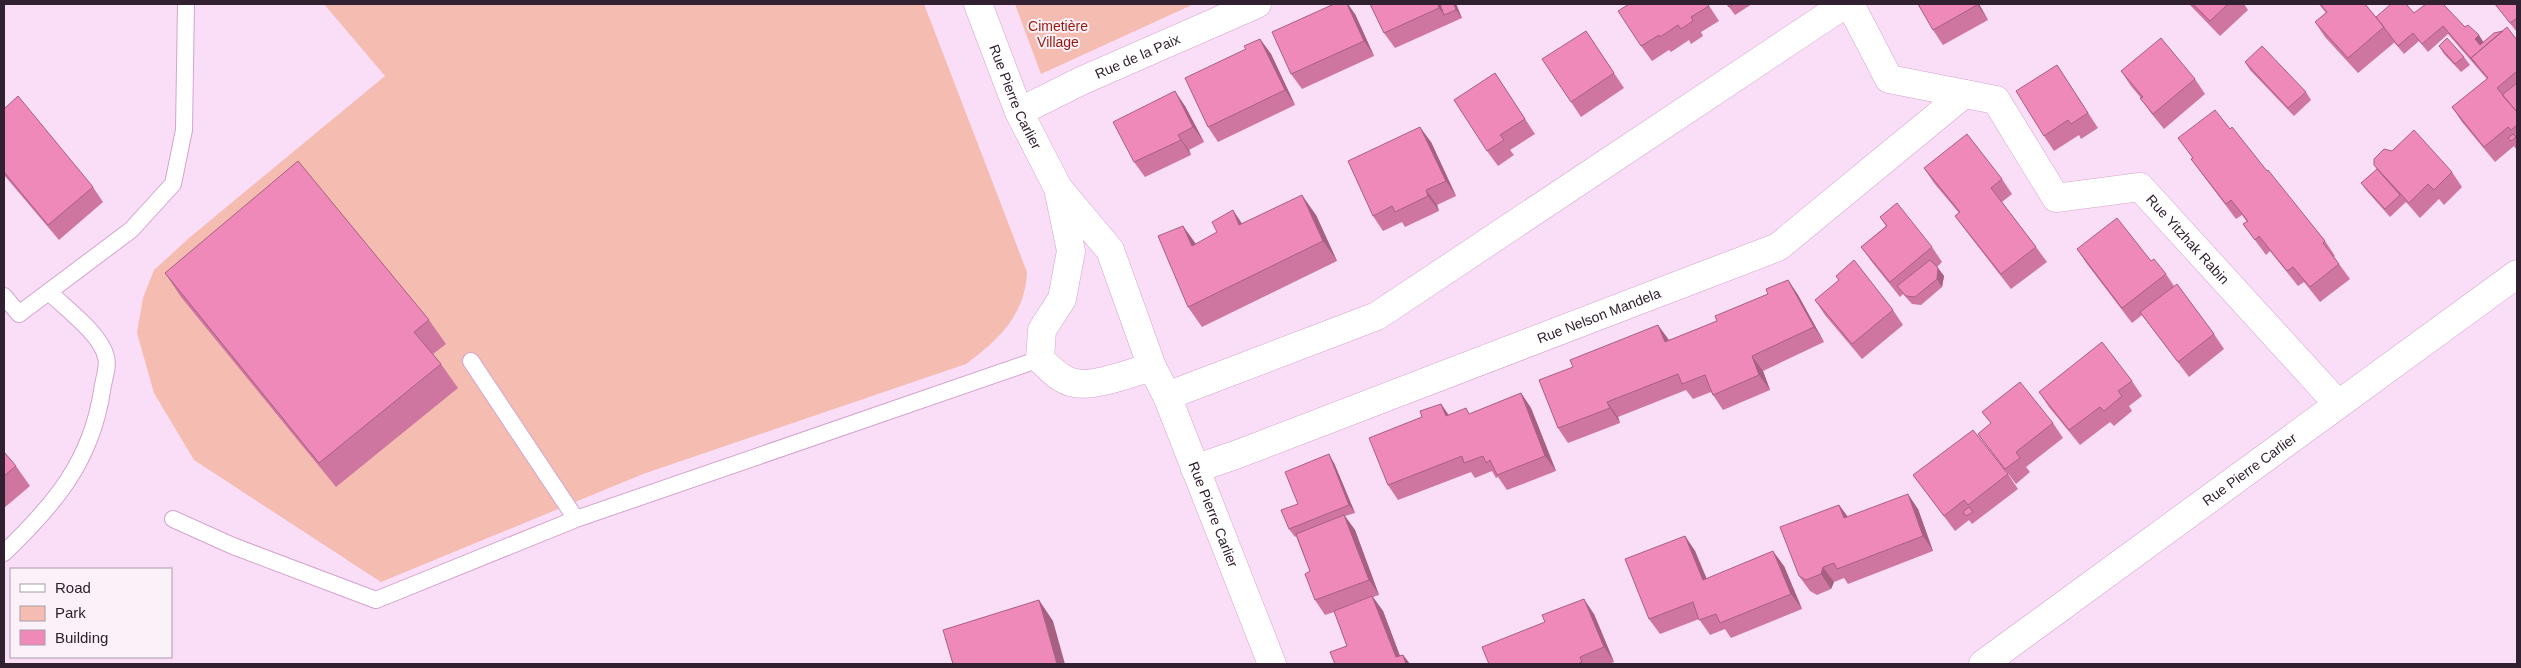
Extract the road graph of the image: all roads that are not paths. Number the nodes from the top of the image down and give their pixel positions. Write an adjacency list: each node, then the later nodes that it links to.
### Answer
1 (186, 4): 10 (lane)
2 (978, 4): 7 (street, Rue Pierre Carlier)
3 (1257, 4): 7 (street, Rue de la Paix)
4 (1845, 4): 15 (street)
5 (1850, 4): 6 (street, Rue Yitzhak Rabin)
6 (1964, 94): 16 (street, Rue Yitzhak Rabin); 17 (street, Rue Nelson Mandela)
7 (1019, 112): 8 (street, Rue Pierre Carlier)
8 (1058, 188): 12 (street, Rue Pierre Carlier); 14 (street, Rue Pierre Carlier)
9 (2517, 274): 16 (street, Rue Pierre Carlier)
10 (49, 292): 11 (lane); 20 (lane)
11 (4, 296)
12 (1040, 359): 14 (street); 18 (lane)
13 (471, 361): 18 (lane)
14 (1152, 368): 15 (street, Rue Pierre Carlier)
15 (1167, 396): 17 (street, Rue Pierre Carlier)
16 (2338, 404): 22 (street, Rue Pierre Carlier)
17 (1195, 469): 21 (street, Rue Pierre Carlier)
18 (576, 518): 19 (lane)
19 (172, 519)
20 (4, 553)
21 (1272, 664)
22 (1983, 664)

